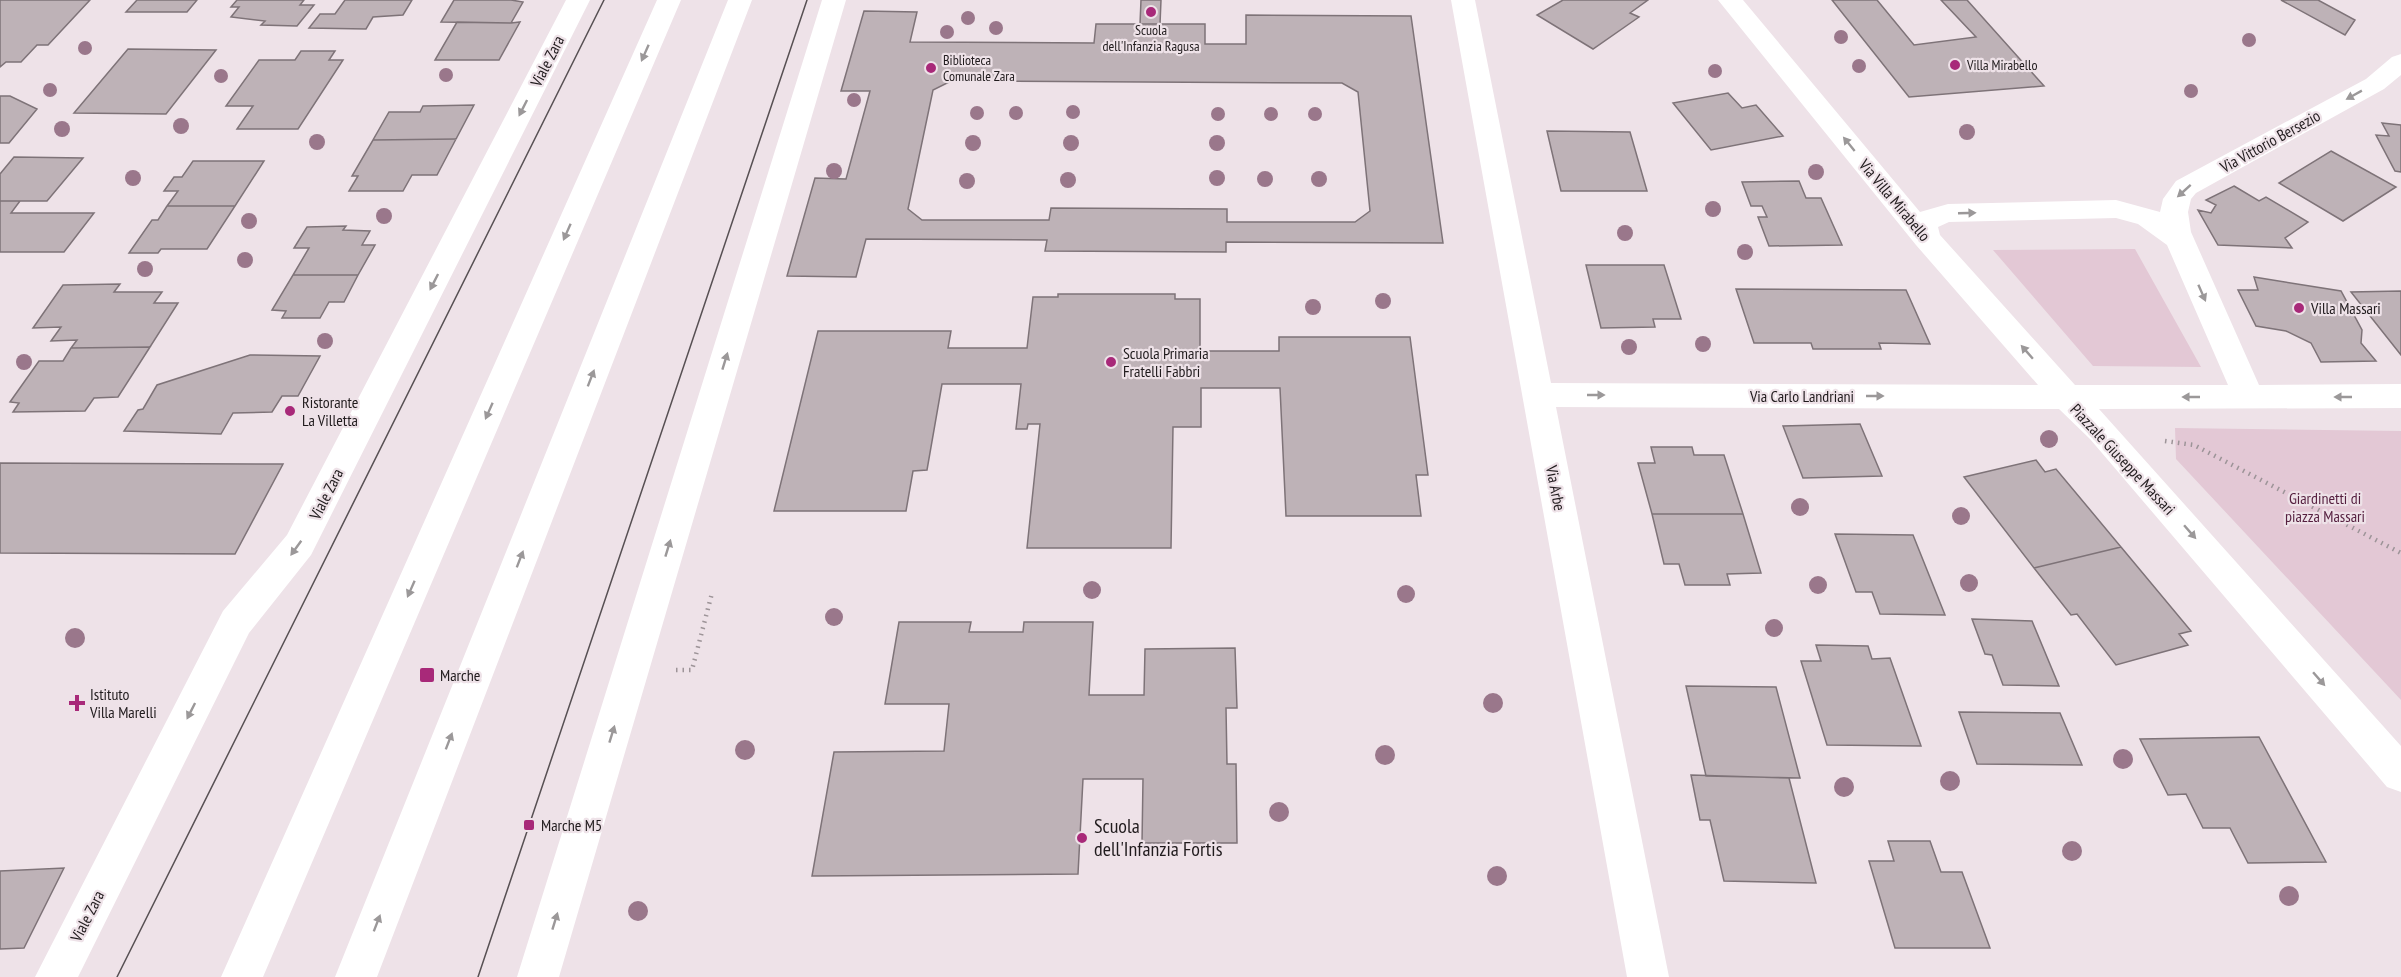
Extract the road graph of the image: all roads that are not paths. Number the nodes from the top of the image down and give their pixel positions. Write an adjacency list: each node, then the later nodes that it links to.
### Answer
1 (578, 0): 15 (street, Viale Zara, one-way to 15)
2 (669, 0): 16 (street, one-way to 16)
3 (740, 0): 17 (street, one-way to 3)
4 (834, 0): 18 (street, one-way to 4)
5 (1463, 0): 10 (street, Via Arbe)
6 (1730, 0): 8 (street, Via Villa Mirabello, one-way to 6)
7 (2401, 62): 9 (street, Via Vittorio Bersezio, one-way to 9)
8 (1926, 237): 9 (street, one-way to 9); 11 (street, Via Villa Mirabello, one-way to 8)
9 (2179, 239): 13 (street, Via Vittorio Bersezio, one-way to 13)
10 (1538, 395): 11 (street, Via Carlo Landriani, one-way to 11); 19 (street, Via Arbe)
11 (2066, 396): 13 (street, Piazzale Giuseppe Massari, one-way to 11); 14 (street, Piazzale Giuseppe Massari, one-way to 14)
12 (2401, 396): 13 (street, Piazzale Giuseppe Massari, one-way to 13)
13 (2249, 397)
14 (2401, 774)
15 (56, 977)
16 (242, 977)
17 (356, 977)
18 (538, 977)
19 (1648, 977)

